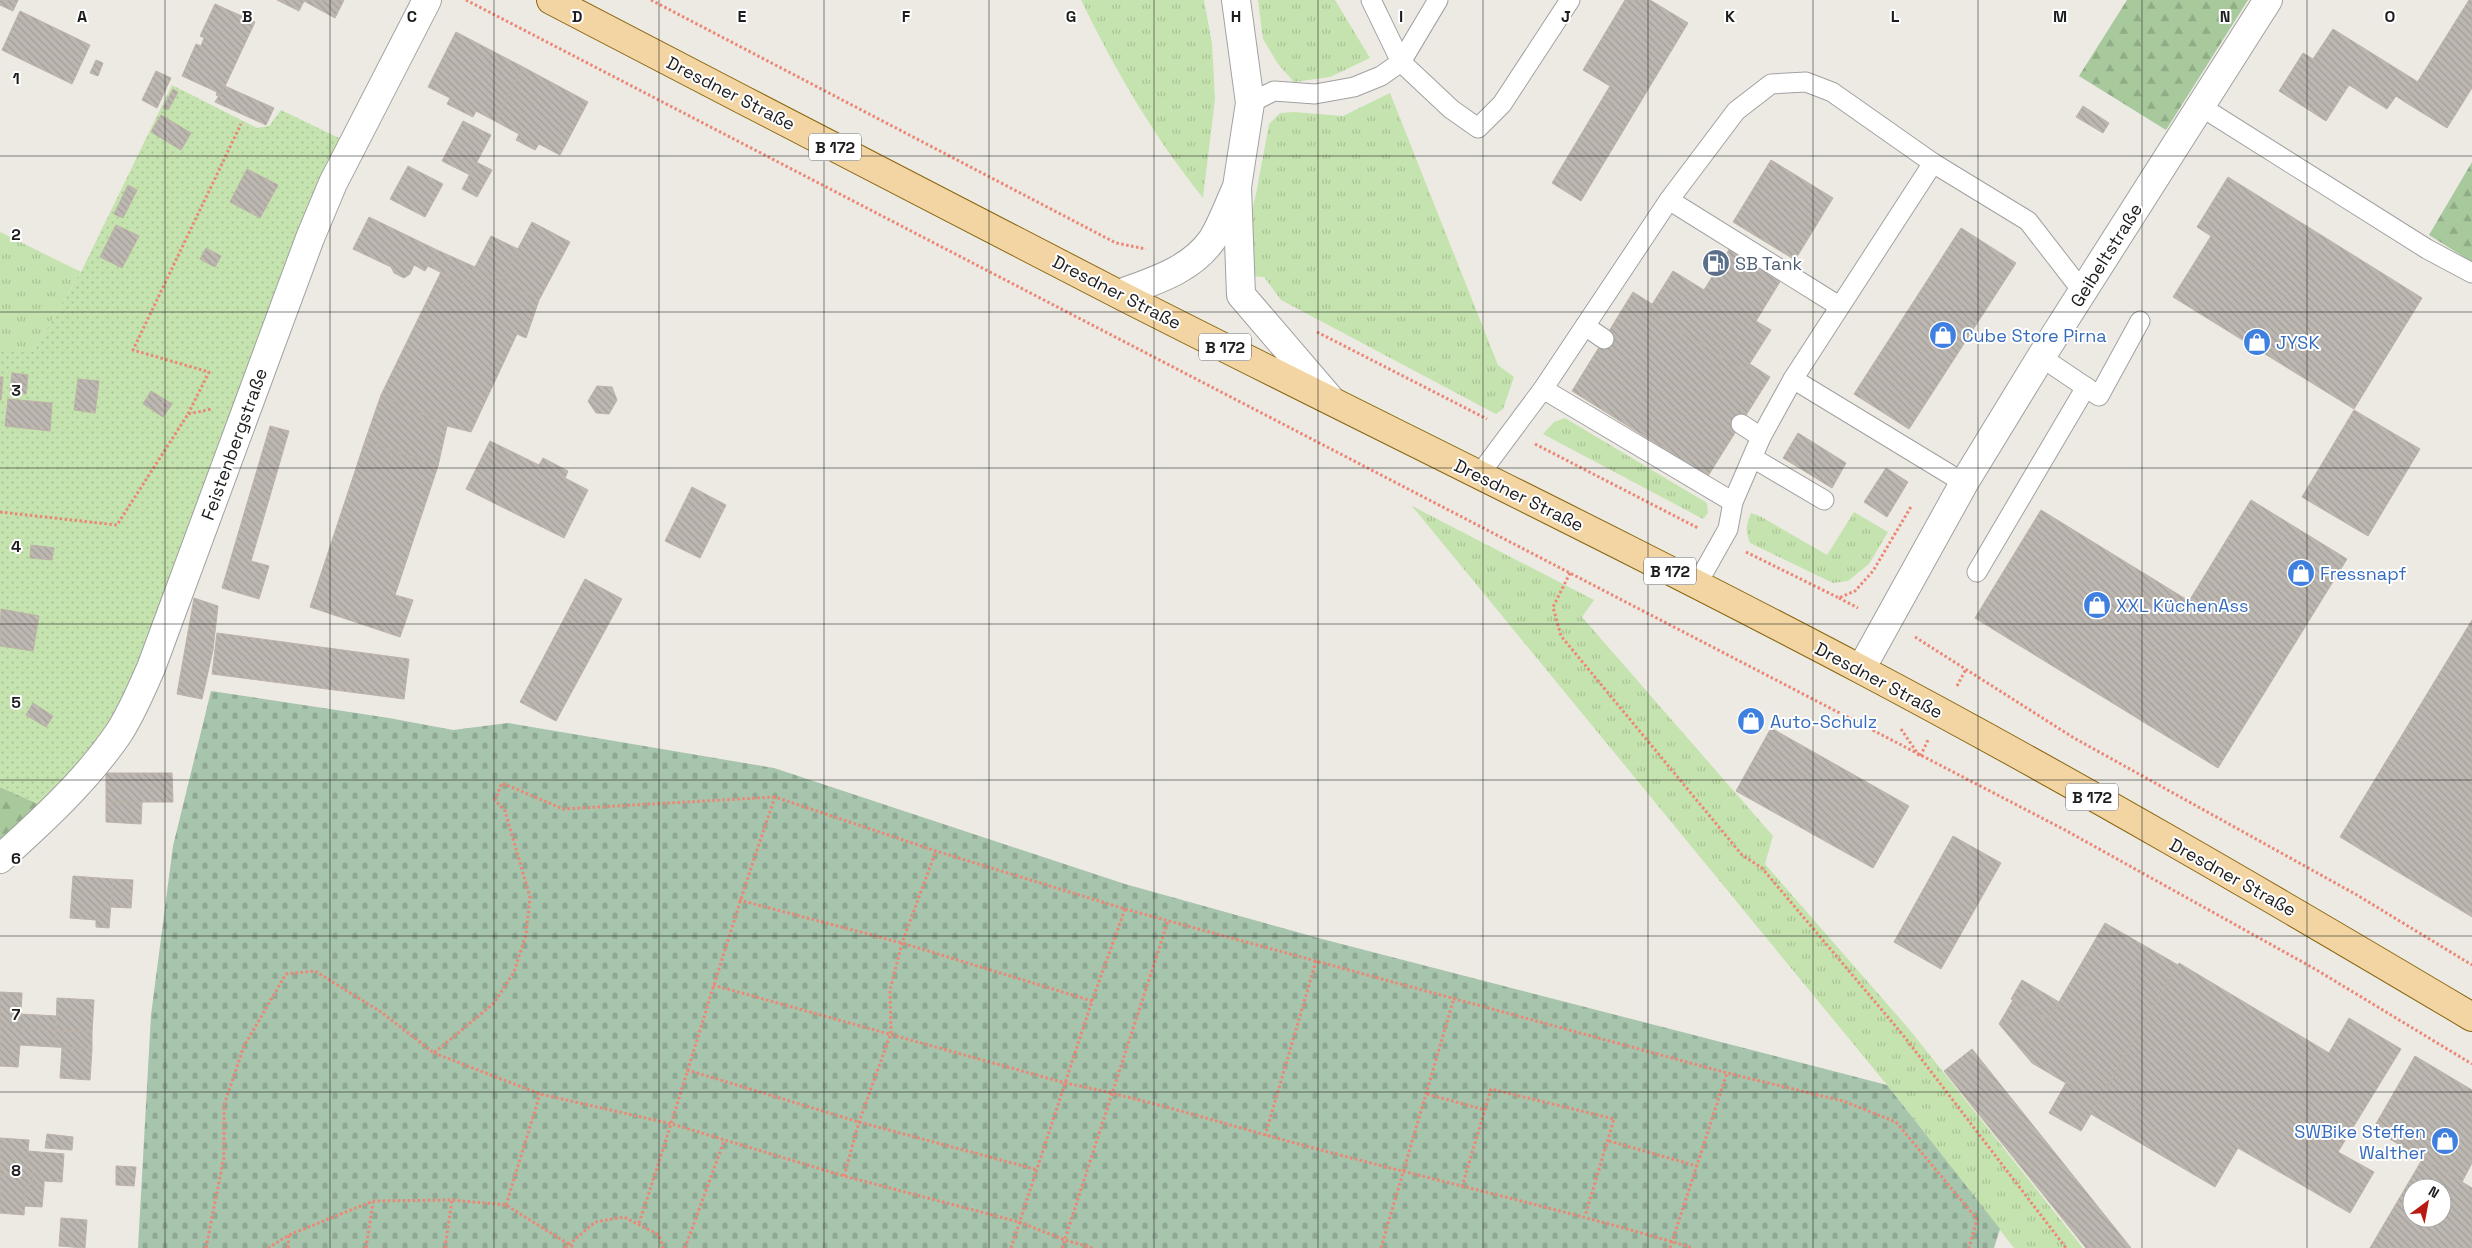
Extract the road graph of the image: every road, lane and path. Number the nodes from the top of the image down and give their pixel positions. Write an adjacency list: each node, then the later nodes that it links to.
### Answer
1 (427, 0): 31 (street, Feistenbergstraße)
2 (466, 0): 45 (path)
3 (551, 0): 20 (main road, Dresdner Straße / B 172)
4 (651, 0): 17 (path)
5 (1236, 0): 11 (street)
6 (1371, 0): 10 (lane)
7 (1438, 0): 10 (lane)
8 (1570, 0): 10 (lane)
9 (2268, 0): 12 (street, Geibeltstraße)
10 (1401, 62): 11 (lane)
11 (1250, 103): 15 (street)
12 (2200, 106): 18 (lane); 19 (street, Geibeltstraße)
13 (241, 124): 32 (path)
14 (1933, 164): 16 (lane); 19 (lane); 21 (lane)
15 (1237, 187): 17 (street); 30 (street)
16 (1669, 200): 21 (lane); 23 (lane)
17 (1181, 268): 20 (street)
18 (2472, 273)
19 (2083, 292): 26 (street, Geibeltstraße)
20 (1119, 294): 30 (main road, Dresdner Straße / B 172)
21 (1839, 306): 27 (lane)
22 (2140, 321): 28 (lane)
23 (1585, 326): 25 (lane); 29 (lane)
24 (1310, 328): 34 (path)
25 (1604, 339)
26 (2041, 357): 28 (lane); 38 (street, Geibeltstraße)
27 (1793, 379): 35 (lane); 38 (lane)
28 (2086, 387): 44 (lane)
29 (1543, 389): 34 (lane); 41 (lane)
30 (1331, 400): 37 (main road, Dresdner Straße / B 172)
31 (250, 401): 32 (path); 52 (street, Feistenbergstraße)
32 (188, 414): 42 (path)
33 (1741, 424): 35 (lane)
34 (1511, 432): 37 (lane); 43 (path)
35 (1761, 438): 36 (lane)
36 (1753, 458): 39 (lane); 41 (lane)
37 (1479, 476): 46 (main road, Dresdner Straße / B 172)
38 (1964, 483): 48 (street, Geibeltstraße)
39 (1824, 500)
40 (1915, 500): 47 (path)
41 (1733, 502): 43 (lane)
42 (0, 512)
43 (1722, 540): 46 (lane); 47 (path)
44 (1977, 572)
45 (1570, 573): 65 (path); 109 (path)
46 (1697, 584): 49 (main road, Dresdner Straße / B 172)
47 (1839, 598): 48 (path)
48 (1888, 623): 49 (street, Geibeltstraße); 58 (path)
49 (1860, 669): 62 (main road, Dresdner Straße / B 172)
50 (775, 797): 51 (path); 53 (path); 64 (path)
51 (936, 851): 54 (path); 56 (path)
52 (0, 859)
53 (739, 900): 56 (path); 59 (path)
54 (1125, 909): 55 (path); 61 (path)
55 (1168, 921): 57 (path); 69 (path)
56 (902, 943): 61 (path); 63 (path)
57 (1316, 961): 60 (path); 75 (path)
58 (2472, 966)
59 (713, 985): 63 (path); 66 (path)
60 (1454, 998): 67 (path); 71 (path)
61 (1092, 1001): 68 (path)
62 (2472, 1017)
63 (892, 1033): 68 (path); 73 (path)
64 (434, 1053): 70 (path); 93 (path)
65 (2472, 1064)
66 (688, 1070): 73 (path); 74 (path)
67 (1727, 1073): 78 (path); 108 (path)
68 (1065, 1082): 69 (path); 79 (path)
69 (1114, 1092): 75 (path); 90 (path)
70 (540, 1094): 74 (path); 85 (path)
71 (1427, 1094): 72 (path); 80 (path)
72 (1485, 1110): 77 (path); 82 (path)
73 (859, 1122): 79 (path); 81 (path)
74 (672, 1124): 76 (path); 88 (path)
75 (1265, 1136): 80 (path)
76 (724, 1141): 81 (path); 101 (path)
77 (1609, 1141): 78 (path); 86 (path)
78 (1697, 1166): 91 (path)
79 (1038, 1170): 87 (path)
80 (1404, 1172): 82 (path); 105 (path)
81 (844, 1176): 87 (path)
82 (1462, 1187): 86 (path)
83 (452, 1200): 84 (path); 85 (path); 97 (path)
84 (373, 1201): 89 (path); 96 (path)
85 (506, 1205): 92 (path)
86 (1585, 1216): 91 (path)
87 (1019, 1222): 90 (path); 102 (path)
88 (638, 1223): 92 (path); 100 (path)
89 (289, 1235): 94 (path); 95 (path)
90 (1065, 1240): 103 (path); 104 (path)
91 (1672, 1242): 106 (path); 107 (path)
92 (568, 1244): 98 (path); 99 (path)
93 (206, 1248)
94 (268, 1248)
95 (288, 1248)
96 (366, 1248)
97 (445, 1248)
98 (565, 1248)
99 (576, 1248)
100 (663, 1248)
101 (685, 1248)
102 (1011, 1248)
103 (1062, 1248)
104 (1094, 1248)
105 (1381, 1248)
106 (1670, 1248)
107 (1693, 1248)
108 (1968, 1248)
109 (2066, 1248)

